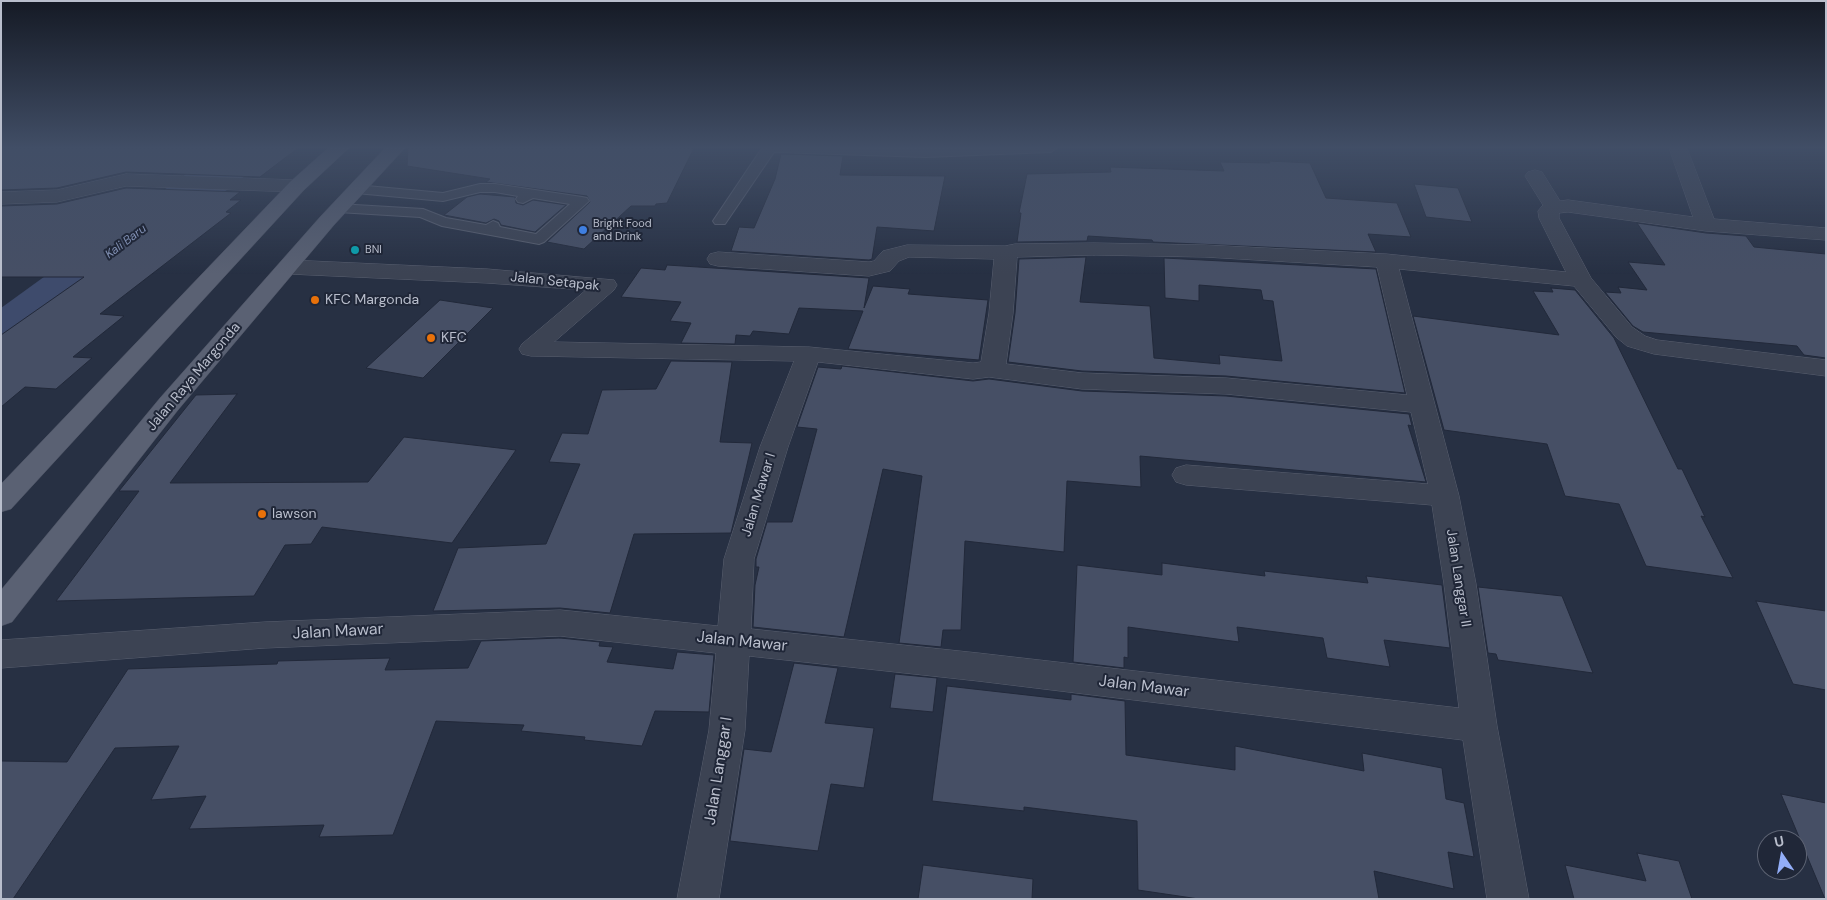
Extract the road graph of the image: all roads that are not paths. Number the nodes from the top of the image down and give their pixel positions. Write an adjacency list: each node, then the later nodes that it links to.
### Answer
1 (86, 190): 10 (street)
2 (293, 190): 30 (main road)
3 (355, 190): 13 (main road, Jalan Raya Margonda)
4 (367, 190): 5 (lane)
5 (472, 190)
6 (503, 190): 13 (lane)
7 (741, 190): 15 (lane)
8 (1544, 190): 12 (street)
9 (1693, 190): 16 (street)
10 (30, 197): 11 (street); 14 (street)
11 (1, 198)
12 (1554, 207): 16 (street); 22 (street)
13 (338, 208): 21 (main road, Jalan Raya Margonda)
14 (1, 216)
15 (720, 221)
16 (1706, 225): 17 (street)
17 (1824, 236)
18 (1008, 253): 19 (street); 20 (street); 25 (street)
19 (718, 259)
20 (1386, 261): 22 (street); 27 (street, Jalan Langgar II)
21 (289, 267): 23 (street, Jalan Setapak); 31 (main road, Jalan Raya Margonda)
22 (1581, 280): 24 (street)
23 (809, 354): 25 (street); 32 (street, Jalan Mawar I)
24 (1818, 368): 26 (street)
25 (990, 369): 27 (street)
26 (1826, 386)
27 (1422, 405): 29 (street, Jalan Langgar II)
28 (1186, 475): 29 (street)
29 (1445, 496): 34 (street, Jalan Langgar II)
30 (3, 498)
31 (1, 613)
32 (733, 642): 33 (street, Jalan Mawar); 34 (street, Jalan Mawar); 35 (street, Jalan Langgar I)
33 (1, 654)
34 (1479, 726): 36 (street, Jalan Langgar II)
35 (698, 899)
36 (1508, 899)

